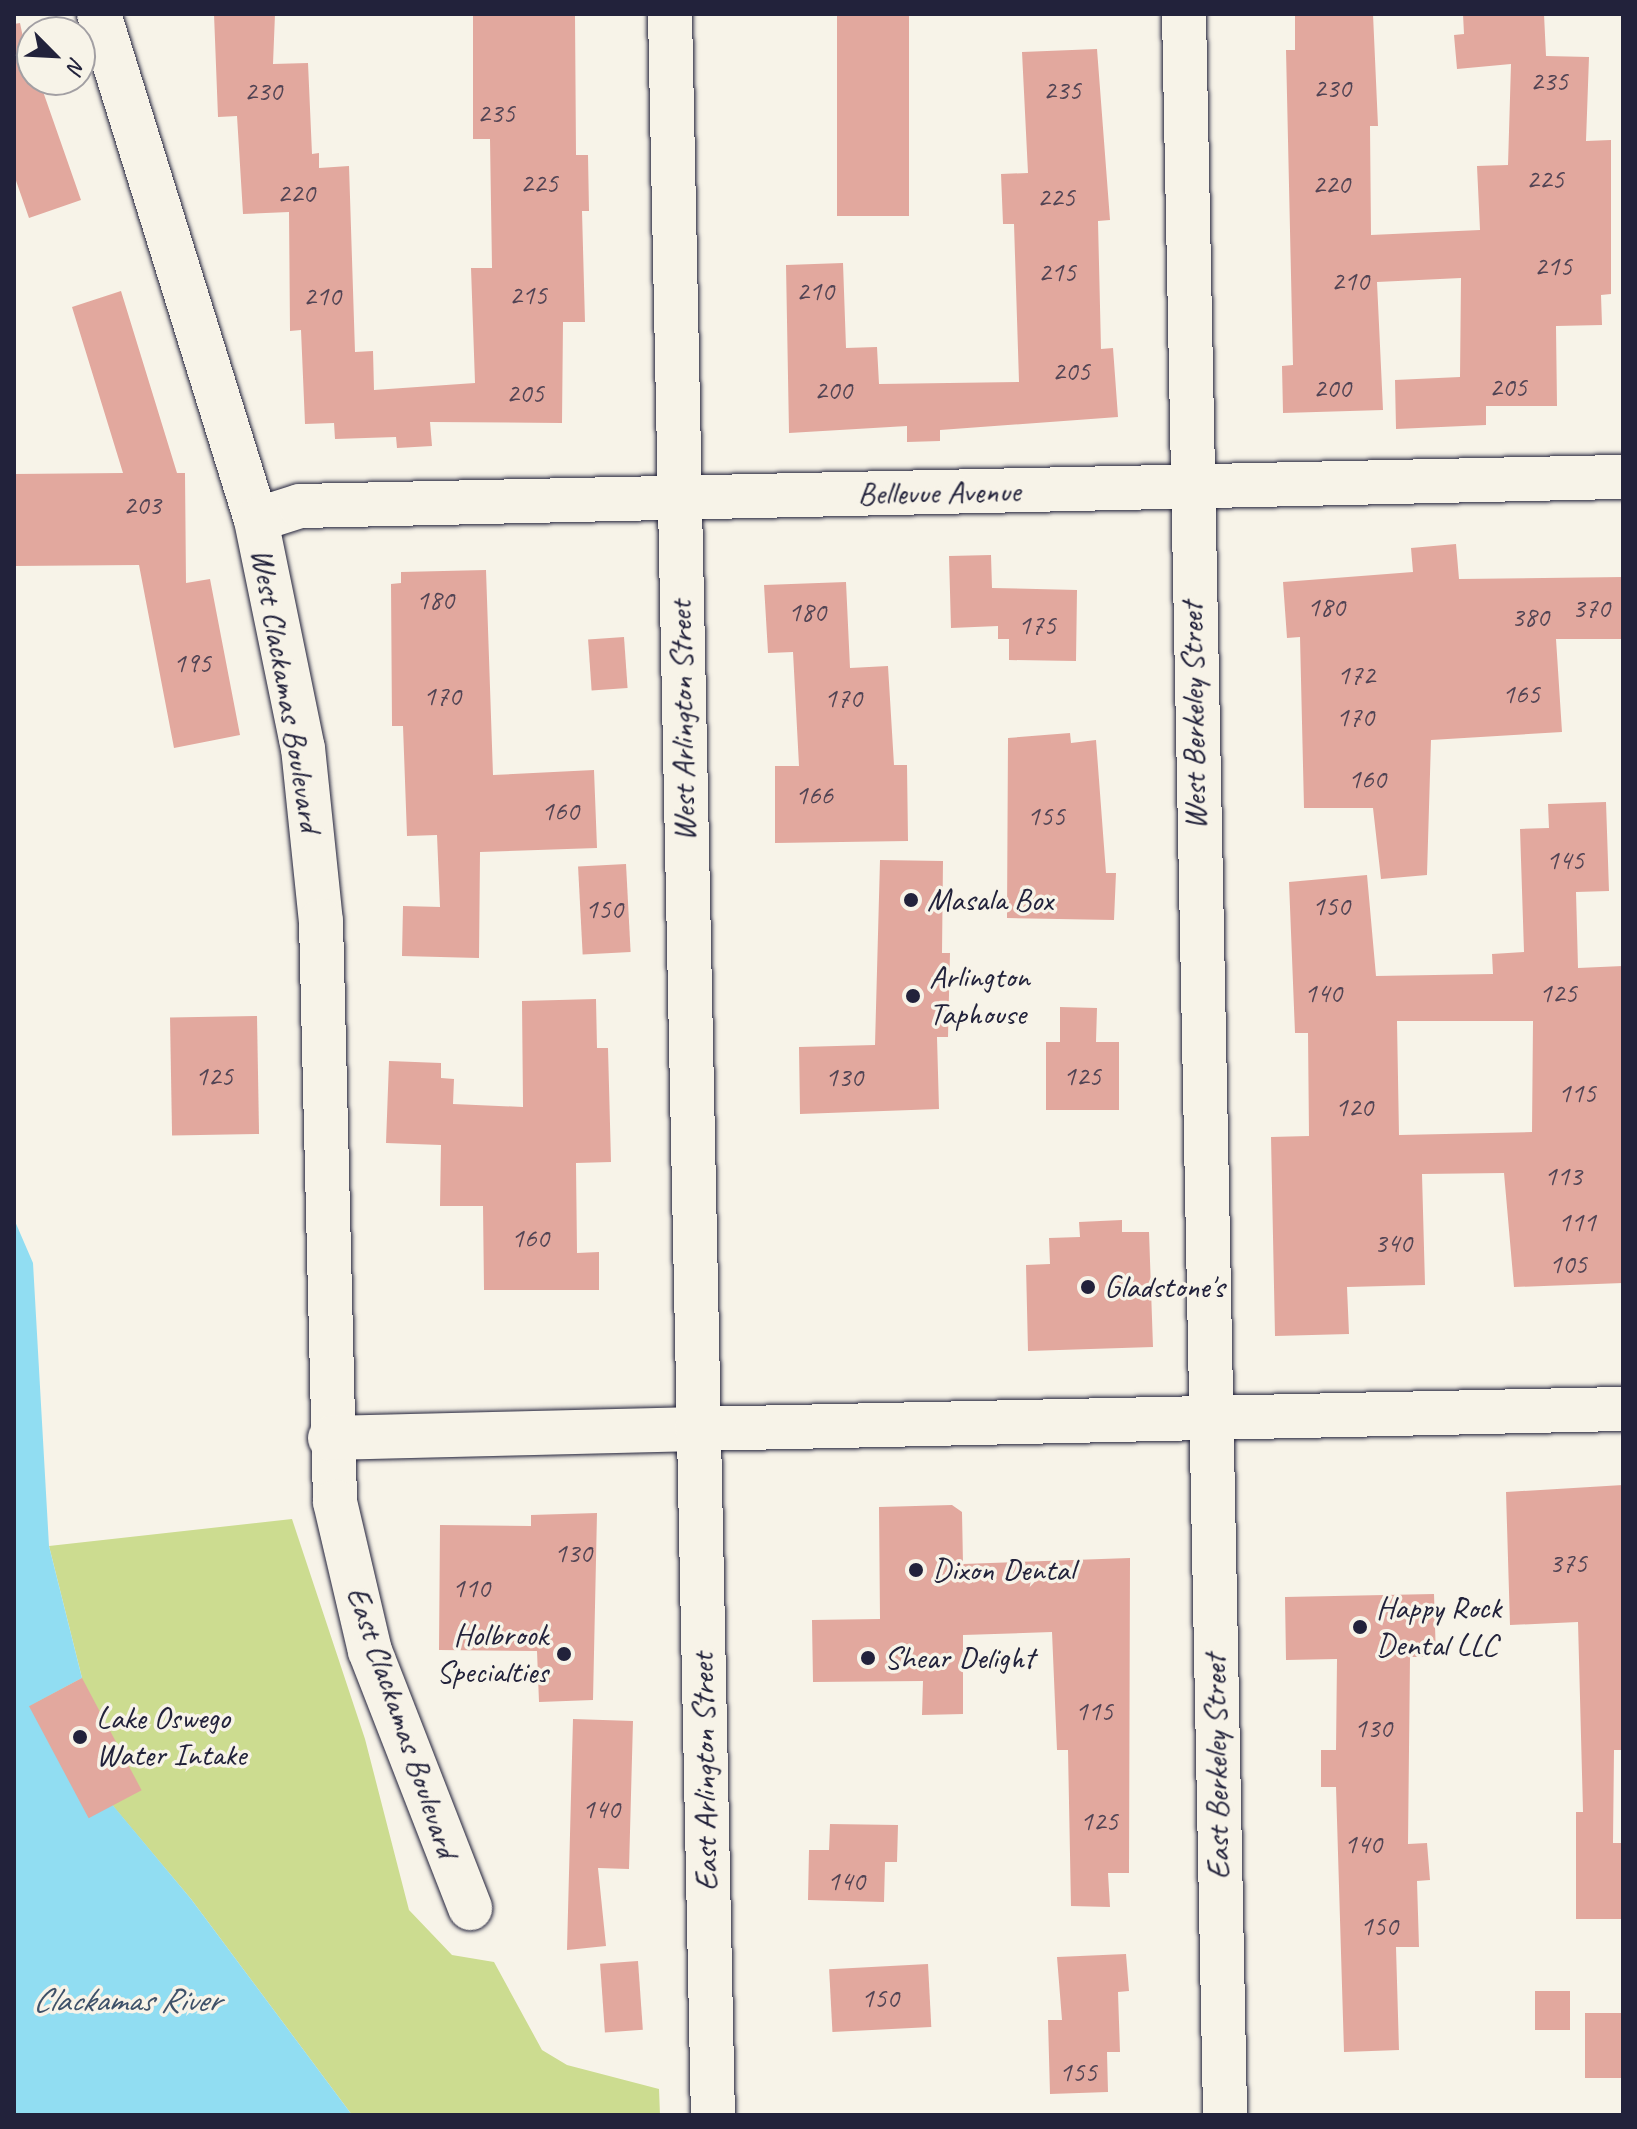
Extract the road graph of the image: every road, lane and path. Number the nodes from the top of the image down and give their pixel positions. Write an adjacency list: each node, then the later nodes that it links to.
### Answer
1 (99, 14): 7 (street, West Clackamas Boulevard)
2 (670, 14): 6 (street, West Arlington Street)
3 (1184, 14): 5 (street, West Berkeley Street)
4 (1623, 477): 5 (street, Bellevue Avenue)
5 (1190, 489): 6 (street, Bellevue Avenue); 9 (street, West Berkeley Street)
6 (679, 497): 7 (street, Bellevue Avenue); 10 (street, West Arlington Street)
7 (256, 520): 11 (street, West Clackamas Boulevard)
8 (1623, 1409): 9 (street)
9 (1209, 1418): 10 (street); 14 (street, East Berkeley Street)
10 (697, 1429): 11 (street); 13 (street, East Arlington Street)
11 (330, 1438): 12 (street, East Clackamas Boulevard)
12 (470, 1908)
13 (713, 2115)
14 (1225, 2115)

